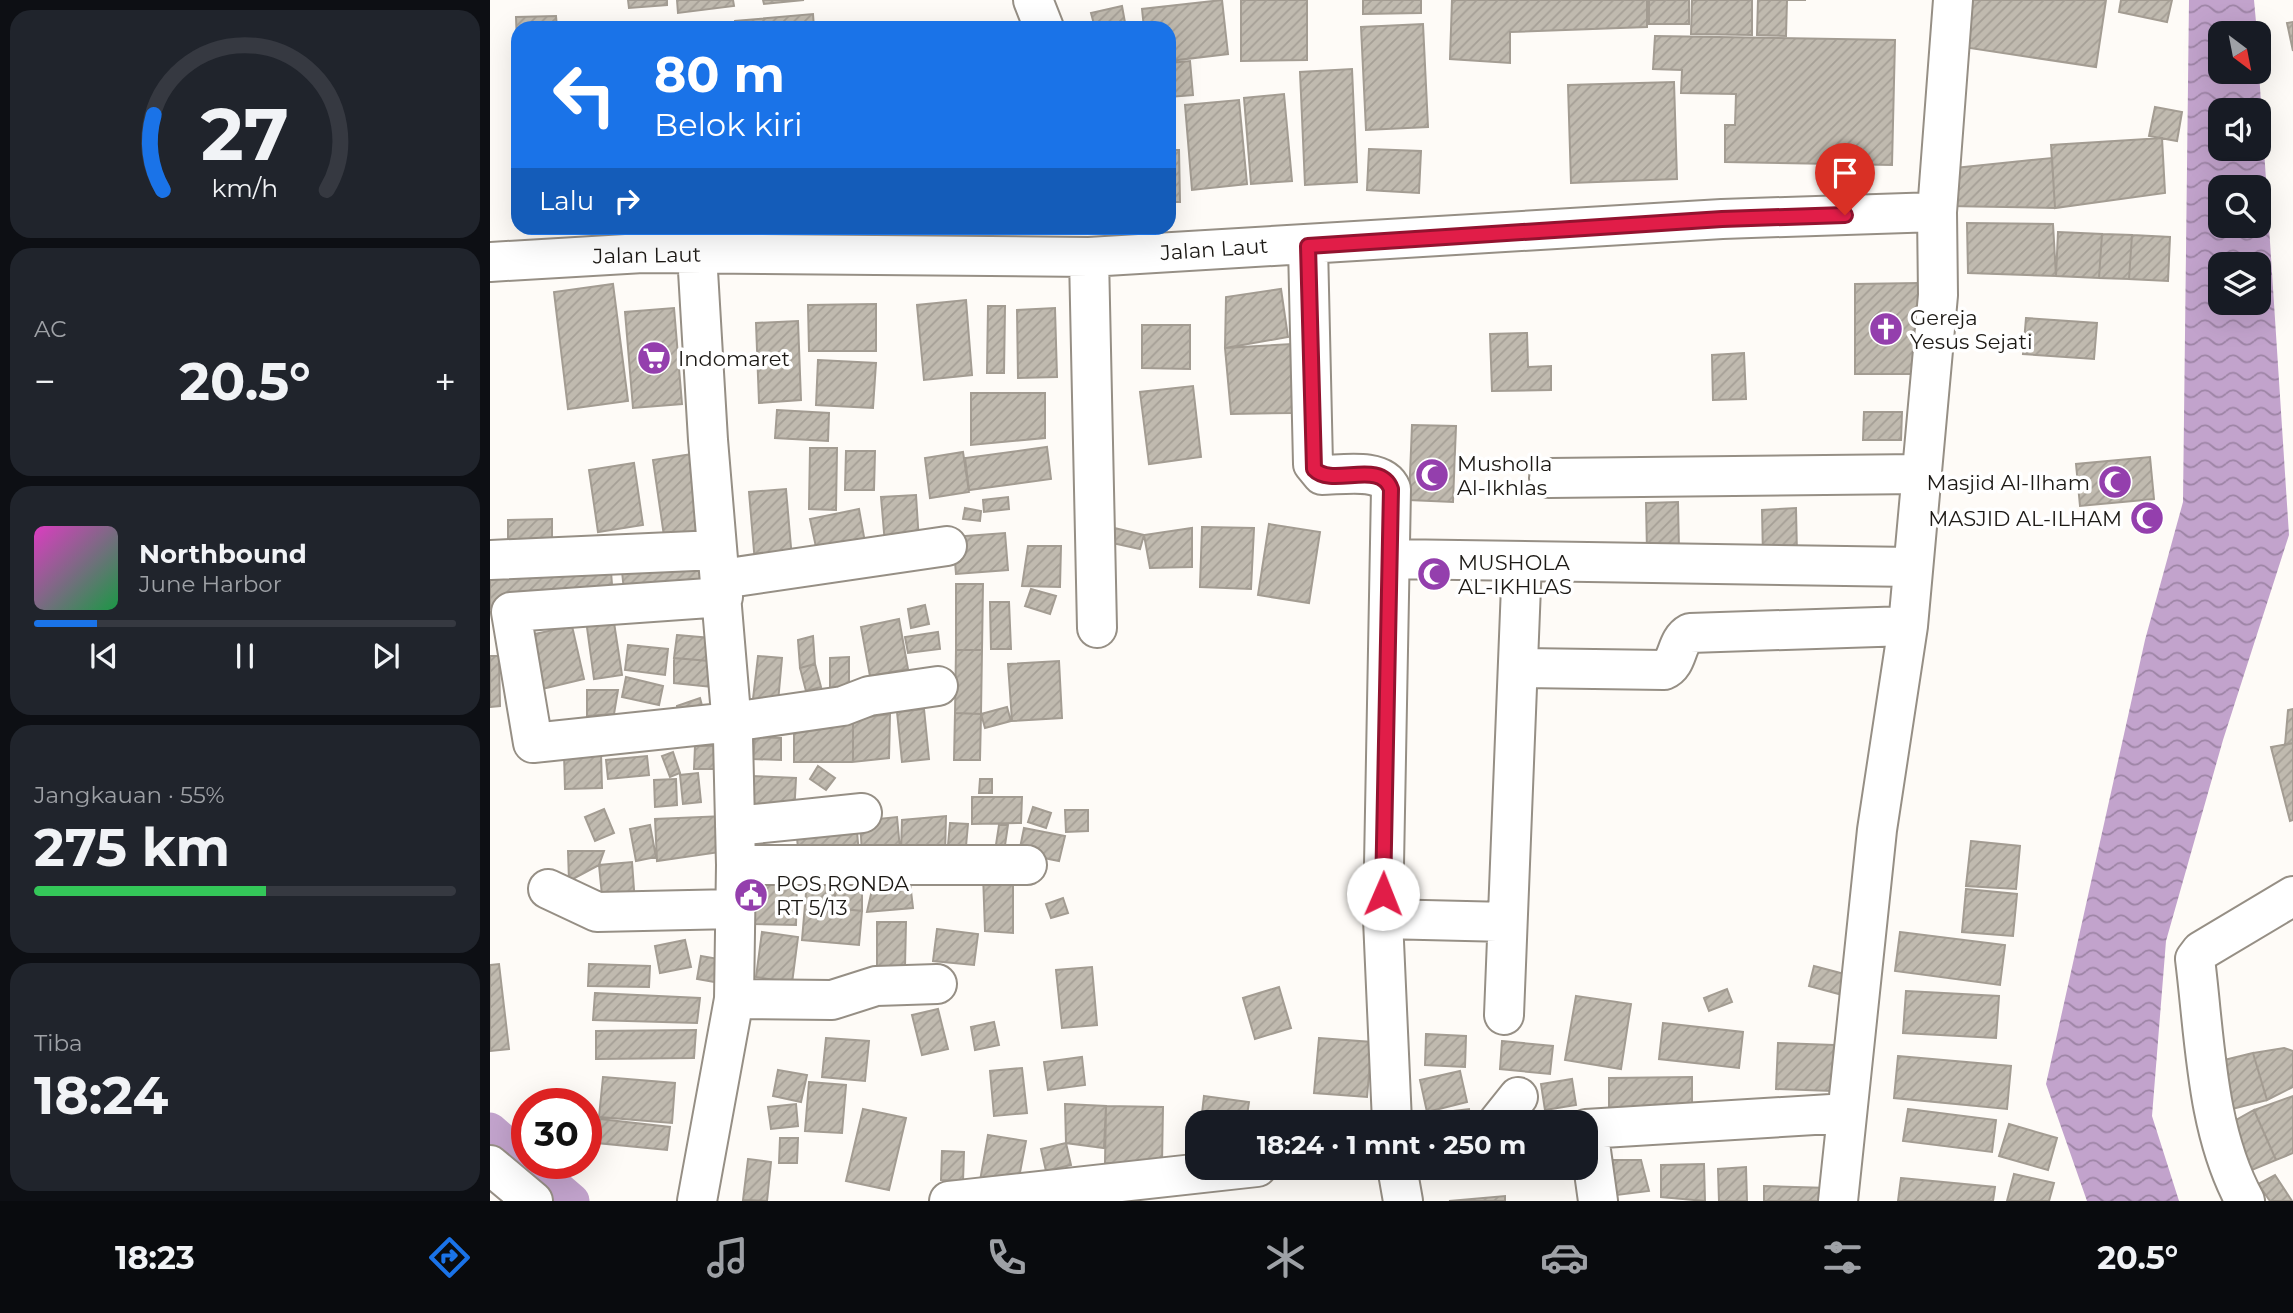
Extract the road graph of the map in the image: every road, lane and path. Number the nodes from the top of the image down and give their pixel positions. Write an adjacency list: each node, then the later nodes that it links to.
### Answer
1 (1033, 0): 3 (street)
2 (1953, 0): 4 (street)
3 (1041, 21)
4 (1937, 212): 6 (street, Jalan Laut); 10 (street)
5 (1130, 241): 6 (street, Jalan Laut); 8 (street, Jalan Laut)
6 (1308, 246): 13 (street)
7 (697, 254): 8 (street, Jalan Laut); 9 (street, Jalan Laut); 17 (street)
8 (1089, 257): 19 (street)
9 (490, 262)
10 (1919, 474): 11 (street); 16 (street)
11 (1549, 478)
12 (947, 547): 17 (street)
13 (1391, 559): 15 (street); 30 (street)
14 (490, 560): 17 (street)
15 (1522, 561): 16 (street); 20 (street)
16 (1912, 567): 18 (street)
17 (721, 575): 22 (street); 22 (street)
18 (1908, 625): 20 (street); 36 (street)
19 (1097, 628)
20 (1518, 668): 31 (street)
21 (938, 686): 22 (street)
22 (732, 722): 24 (street)
23 (862, 813): 24 (street)
24 (735, 826): 25 (street)
25 (736, 865): 26 (street); 29 (street)
26 (1027, 865)
27 (548, 889): 29 (street)
28 (2293, 896): 48 (street)
29 (735, 909): 33 (street)
30 (1383, 919): 31 (street); 35 (street)
31 (1507, 922): 34 (street)
32 (937, 984): 33 (street)
33 (734, 999): 43 (street)
34 (1504, 1015)
35 (1391, 1110)
36 (1847, 1113): 37 (street); 47 (street)
37 (1598, 1128)
38 (490, 1165): 42 (street)
39 (1185, 1175): 44 (street)
40 (1399, 1180): 45 (street)
41 (1595, 1180): 46 (street)
42 (533, 1201)
43 (697, 1201)
44 (949, 1201)
45 (1403, 1201)
46 (1598, 1201)
47 (1838, 1201)
48 (2245, 1201)

